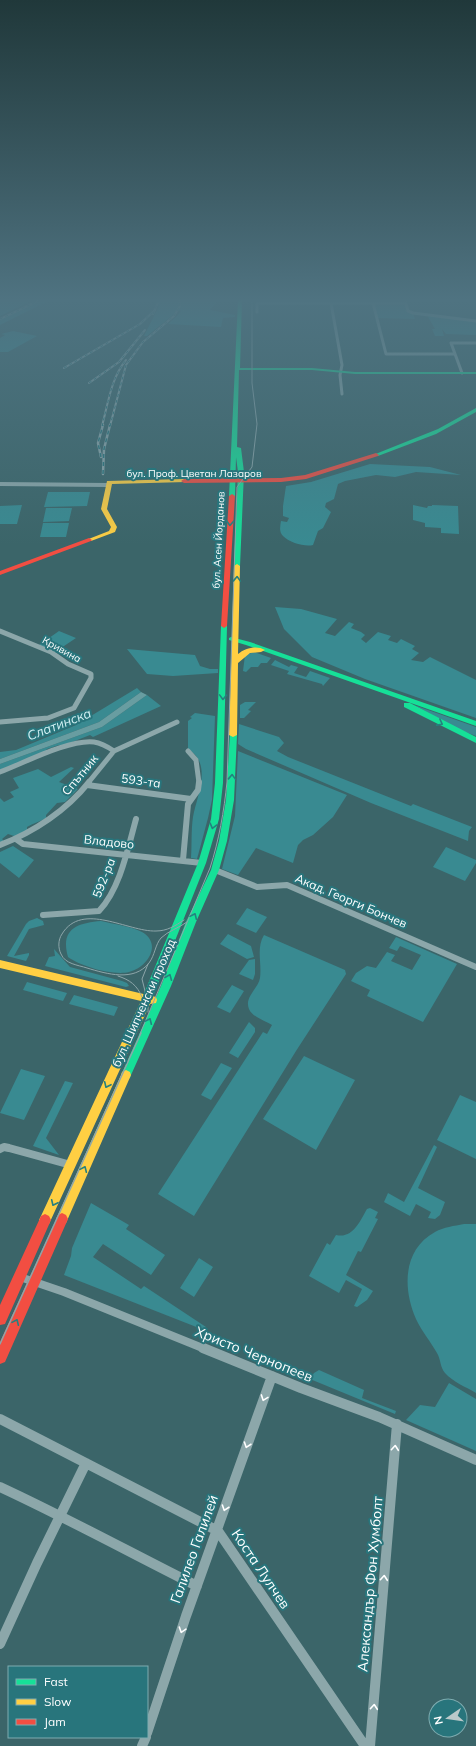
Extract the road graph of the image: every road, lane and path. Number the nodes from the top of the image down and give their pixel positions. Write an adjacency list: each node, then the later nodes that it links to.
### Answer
1 (237, 381): 6 (main road, бул. Асен Йорданов)
2 (340, 381): 3 (street)
3 (342, 394)
4 (476, 410): 6 (main road, бул. Проф. Цветан Лазаров)
5 (108, 483): 6 (main road, бул. Проф. Цветан Лазаров); 7 (street); 8 (main road)
6 (236, 483): 11 (main road, бул. Асен Йорданов, one-way to 11); 13 (main road, бул. Асен Йорданов, one-way to 6)
7 (0, 484)
8 (0, 573)
9 (0, 631): 10 (street, Кривина)
10 (6, 633): 12 (street); 17 (street, Кривина)
11 (224, 638): 13 (main road); 31 (main road, бул. Шипченски проход, one-way to 31)
12 (0, 639)
13 (236, 639): 14 (main road); 15 (main road, бул. Шипченски проход)
14 (271, 651): 15 (main road); 16 (main road)
15 (236, 665): 32 (main road, бул. Шипченски проход, one-way to 15)
16 (381, 691): 19 (main road); 20 (main road, one-way to 20)
17 (0, 722)
18 (177, 722): 21 (street, Спътник)
19 (476, 724)
20 (476, 740)
21 (114, 751): 23 (street); 24 (street, Спътник)
22 (188, 751): 25 (street)
23 (0, 772)
24 (87, 785): 25 (street, 593-та); 27 (street, Спътник)
25 (191, 799): 30 (street)
26 (136, 819): 29 (street, 592-ра)
27 (16, 839): 28 (street, Спътник); 29 (street, Владово)
28 (0, 845)
29 (125, 855): 30 (street, Владово); 33 (street, 592-ра)
30 (183, 860): 31 (street, Владово)
31 (202, 863): 36 (main road, бул. Шипченски проход)
32 (214, 870): 35 (street, Акад. Георги Бончев); 37 (main road, бул. Шипченски проход, one-way to 32)
33 (43, 915)
34 (0, 964): 36 (main road)
35 (476, 967)
36 (147, 999): 37 (main road); 39 (main road, бул. Шипченски проход, one-way to 39)
37 (158, 1001): 41 (main road, бул. Шипченски проход, one-way to 37)
38 (0, 1149): 39 (street)
39 (71, 1165): 40 (main road, бул. Шипченски проход, one-way to 40)
40 (20, 1277): 41 (street, Христо Чернопеев); 42 (main road, бул. Шипченски проход)
41 (34, 1282): 43 (main road, бул. Шипченски проход, one-way to 41); 44 (street, Христо Чернопеев)
42 (0, 1318)
43 (0, 1357)
44 (272, 1376): 46 (street, Христо Чернопеев); 51 (street, Галилео Галилей, one-way to 51)
45 (0, 1419): 48 (street, Коста Лулчев)
46 (397, 1424): 47 (street, Христо Чернопеев); 56 (street, Александър Фон Хумболт, one-way to 46)
47 (476, 1460)
48 (86, 1463): 50 (street); 51 (street, Коста Лулчев)
49 (0, 1487): 50 (street)
50 (60, 1515): 52 (street); 53 (street)
51 (218, 1531): 52 (street, Галилео Галилей); 55 (street, Коста Лулчев)
52 (197, 1586): 54 (street, Галилео Галилей, one-way to 54)
53 (0, 1644)
54 (148, 1730)
55 (365, 1746)
56 (370, 1746)

